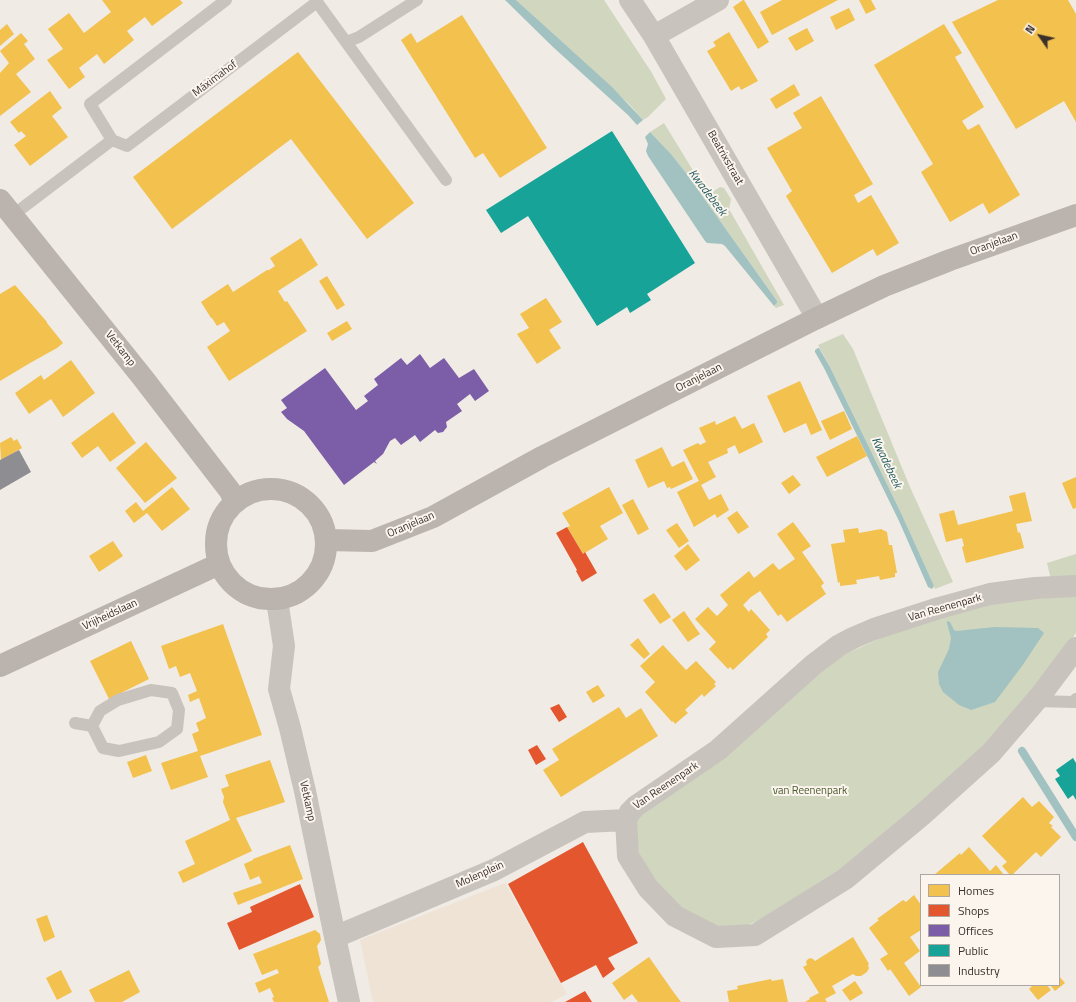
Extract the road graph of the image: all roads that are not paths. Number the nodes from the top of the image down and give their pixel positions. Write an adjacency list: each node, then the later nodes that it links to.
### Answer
1 (226, 0): 8 (lane)
2 (417, 0): 7 (lane)
3 (630, 0): 6 (street, Beatrixstraat)
4 (718, 0): 6 (street)
5 (317, 1): 7 (lane, Máximahof); 8 (lane, Máximahof)
6 (654, 36): 12 (street, Beatrixstraat)
7 (346, 42): 9 (lane, Máximahof)
8 (112, 140): 10 (lane)
9 (446, 180)
10 (6, 207): 13 (street, Vetkamp)
11 (1076, 215): 12 (street, Oranjelaan)
12 (817, 318): 14 (street, Oranjelaan)
13 (235, 502): 14 (street); 15 (street)
14 (326, 540): 17 (street)
15 (219, 564): 17 (street); 19 (street, Vrijheidslaan)
16 (1076, 586): 24 (street, Van Reenenpark)
17 (276, 600): 25 (street, Vetkamp)
18 (1076, 648): 21 (street, Van Reenenpark)
19 (0, 666)
20 (1076, 699): 21 (lane)
21 (1036, 701): 24 (street, Van Reenenpark)
22 (76, 723): 23 (lane)
23 (92, 726): 23 (lane)
24 (626, 820): 25 (street, Molenplein)
25 (335, 937): 26 (street); 27 (street, Vetkamp)
26 (360, 940)
27 (349, 1002)

